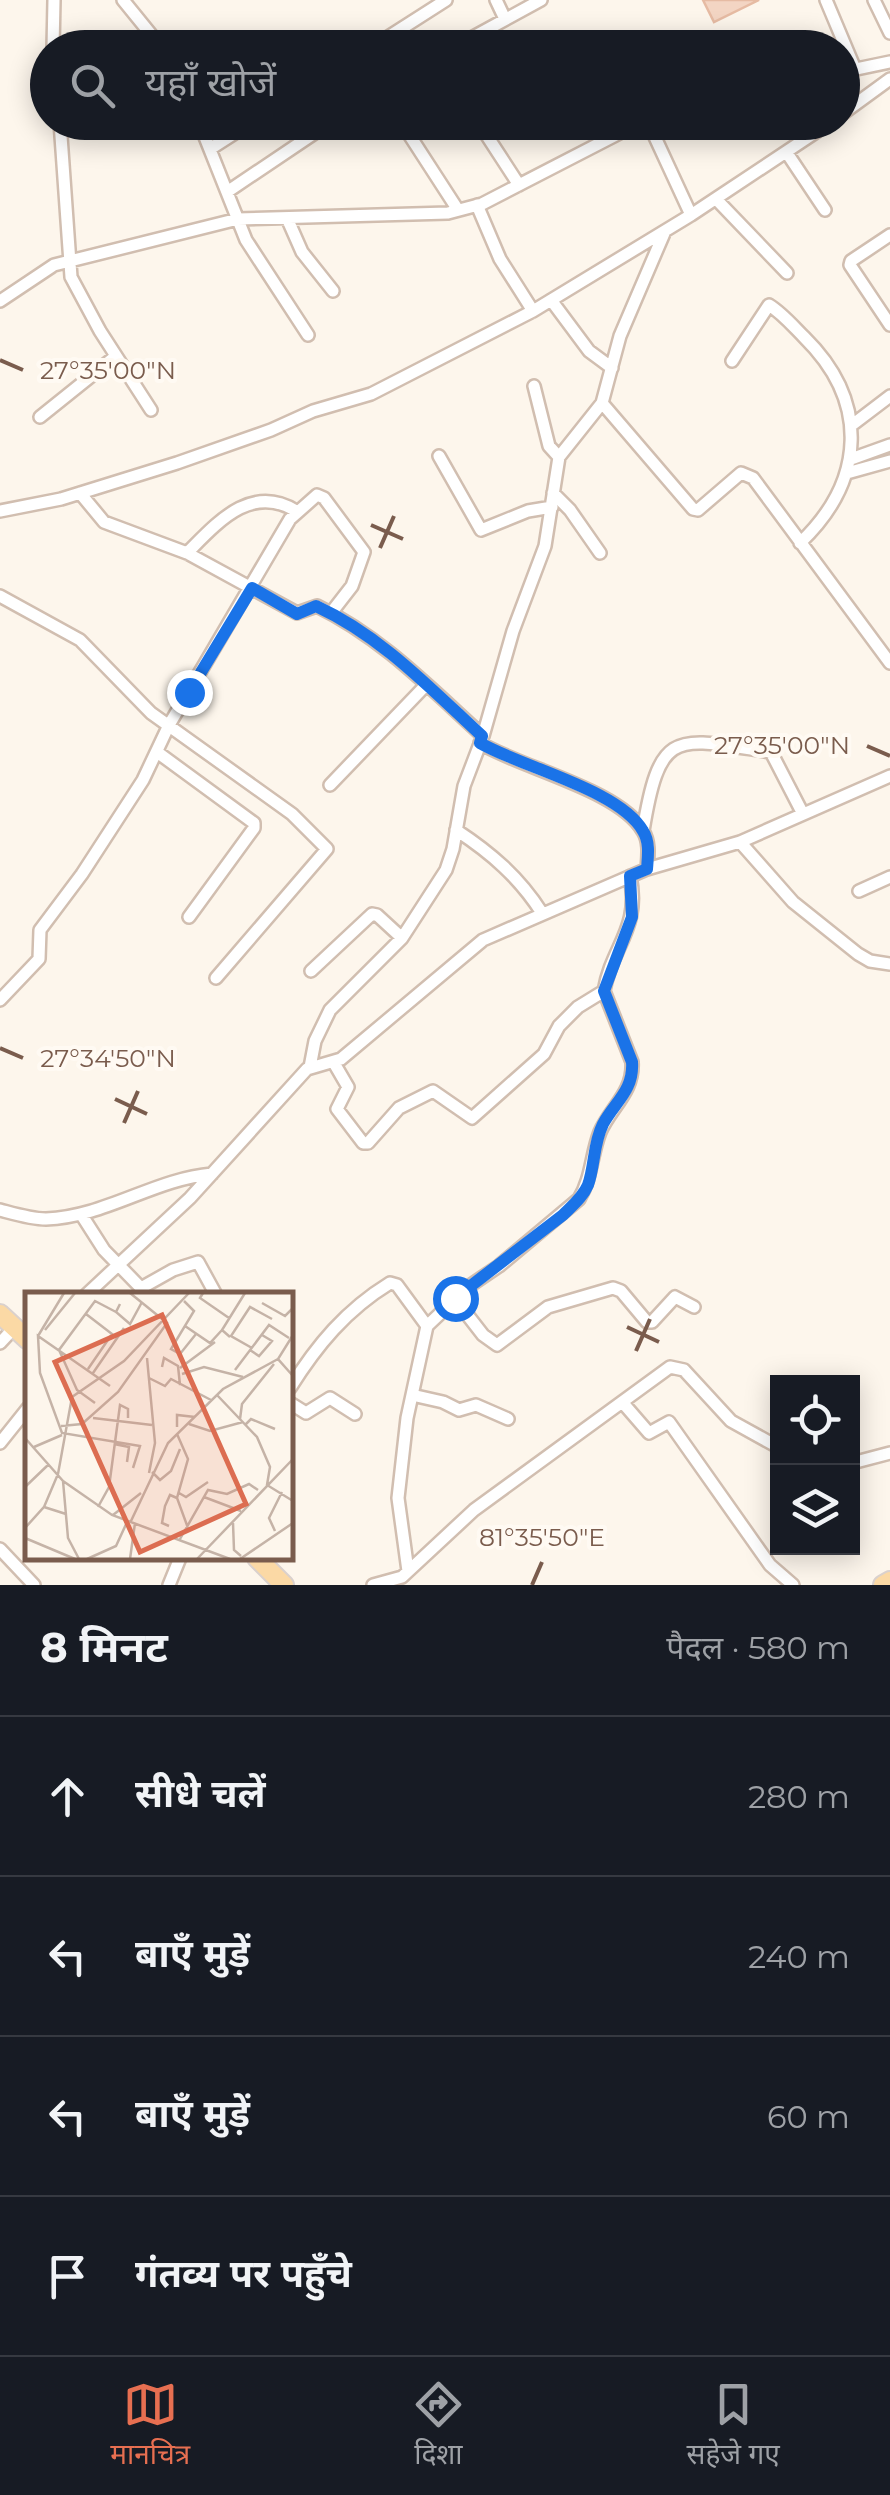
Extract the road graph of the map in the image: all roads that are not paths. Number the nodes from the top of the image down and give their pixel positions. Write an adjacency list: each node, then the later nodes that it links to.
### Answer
1 (54, 0): 9 (street)
2 (123, 0): 10 (street)
3 (446, 0): 11 (street)
4 (496, 0): 8 (street)
5 (540, 0): 8 (street)
6 (826, 0): 13 (street)
7 (874, 0): 14 (street)
8 (505, 18): 12 (street)
9 (53, 30)
10 (147, 30)
11 (399, 30)
12 (485, 30)
13 (835, 30)
14 (890, 33)
15 (890, 62): 16 (street)
16 (860, 68)
17 (890, 79): 18 (street)
18 (860, 101)
19 (61, 140): 41 (street)
20 (207, 140): 28 (street)
21 (223, 140): 28 (street)
22 (304, 140): 31 (street)
23 (413, 140): 34 (street)
24 (490, 140): 30 (street)
25 (605, 140): 30 (street)
26 (656, 140): 36 (street)
27 (805, 140): 29 (street)
28 (210, 148): 31 (street)
29 (787, 153): 32 (street); 35 (street)
30 (519, 185): 33 (street)
31 (227, 192): 38 (street)
32 (716, 198): 36 (street); 42 (street)
33 (477, 205): 34 (street); 46 (street)
34 (458, 210): 37 (street)
35 (825, 210)
36 (691, 215): 39 (street)
37 (286, 218): 38 (street); 43 (street)
38 (238, 219): 41 (street); 48 (street)
39 (665, 231): 44 (street); 51 (street)
40 (890, 235): 47 (street)
41 (67, 262): 45 (street); 49 (street)
42 (787, 273)
43 (333, 292)
44 (550, 300): 46 (street); 51 (street)
45 (0, 301)
46 (533, 311): 64 (street)
47 (890, 326)
48 (308, 335)
49 (116, 356): 55 (street); 56 (street)
50 (732, 360): 57 (street)
51 (612, 368): 54 (street)
52 (534, 386): 60 (street)
53 (890, 396): 57 (street)
54 (602, 403): 60 (street); 68 (street)
55 (151, 410)
56 (40, 417)
57 (852, 426): 61 (street)
58 (890, 445): 61 (street)
59 (439, 456): 65 (street)
60 (559, 457): 65 (street)
61 (851, 459): 63 (street)
62 (890, 461): 63 (street)
63 (848, 474): 68 (street)
64 (80, 493): 67 (street); 69 (street)
65 (552, 500): 70 (street); 77 (street)
66 (296, 511): 69 (street); 71 (street); 73 (street)
67 (0, 512)
68 (800, 543): 74 (street)
69 (187, 553): 71 (street)
70 (600, 553)
71 (252, 588): 73 (street); 76 (street)
72 (0, 596): 76 (street)
73 (331, 613): 75 (street)
74 (890, 663)
75 (426, 685): 77 (street); 80 (street)
76 (169, 725): 78 (street); 94 (street)
77 (481, 739): 82 (street); 83 (street)
78 (158, 752): 90 (street); 96 (street)
79 (890, 776): 81 (street)
80 (330, 786)
81 (803, 814): 83 (street); 84 (street)
82 (456, 830): 89 (street); 91 (street)
83 (644, 831): 85 (street)
84 (740, 842): 85 (street); 92 (street)
85 (647, 869): 86 (street)
86 (630, 876): 89 (street); 95 (street)
87 (890, 877): 88 (street)
88 (858, 891)
89 (542, 914): 97 (street)
90 (189, 917)
91 (402, 938): 93 (street); 98 (street)
92 (890, 964)
93 (311, 971)
94 (216, 978)
95 (604, 991): 97 (street); 105 (street)
96 (0, 1000)
97 (334, 1063): 98 (street)
98 (310, 1068): 99 (street)
99 (212, 1174): 101 (street); 102 (street)
100 (0, 1210): 101 (street)
101 (81, 1214): 102 (street)
102 (118, 1266): 103 (street); 104 (street)
103 (89, 1292)
104 (214, 1292)
105 (455, 1298): 106 (street); 108 (street)
106 (694, 1307)
107 (0, 1314): 109 (main road)
108 (427, 1326): 111 (street); 112 (street)
109 (21, 1334): 110 (street)
110 (0, 1343)
111 (292, 1385)
112 (412, 1395): 117 (street); 125 (street)
113 (623, 1403): 119 (street); 125 (street); 131 (street)
114 (292, 1404): 116 (street)
115 (25, 1412): 118 (street)
116 (355, 1414)
117 (508, 1418)
118 (0, 1443)
119 (770, 1443)
120 (890, 1453): 121 (street)
121 (860, 1461)
122 (0, 1549): 127 (street)
123 (179, 1560): 128 (street)
124 (259, 1560): 129 (main road)
125 (408, 1571): 130 (street)
126 (890, 1581): 132 (main road)
127 (34, 1585)
128 (168, 1585)
129 (284, 1585)
130 (374, 1585)
131 (792, 1585)
132 (882, 1585)

